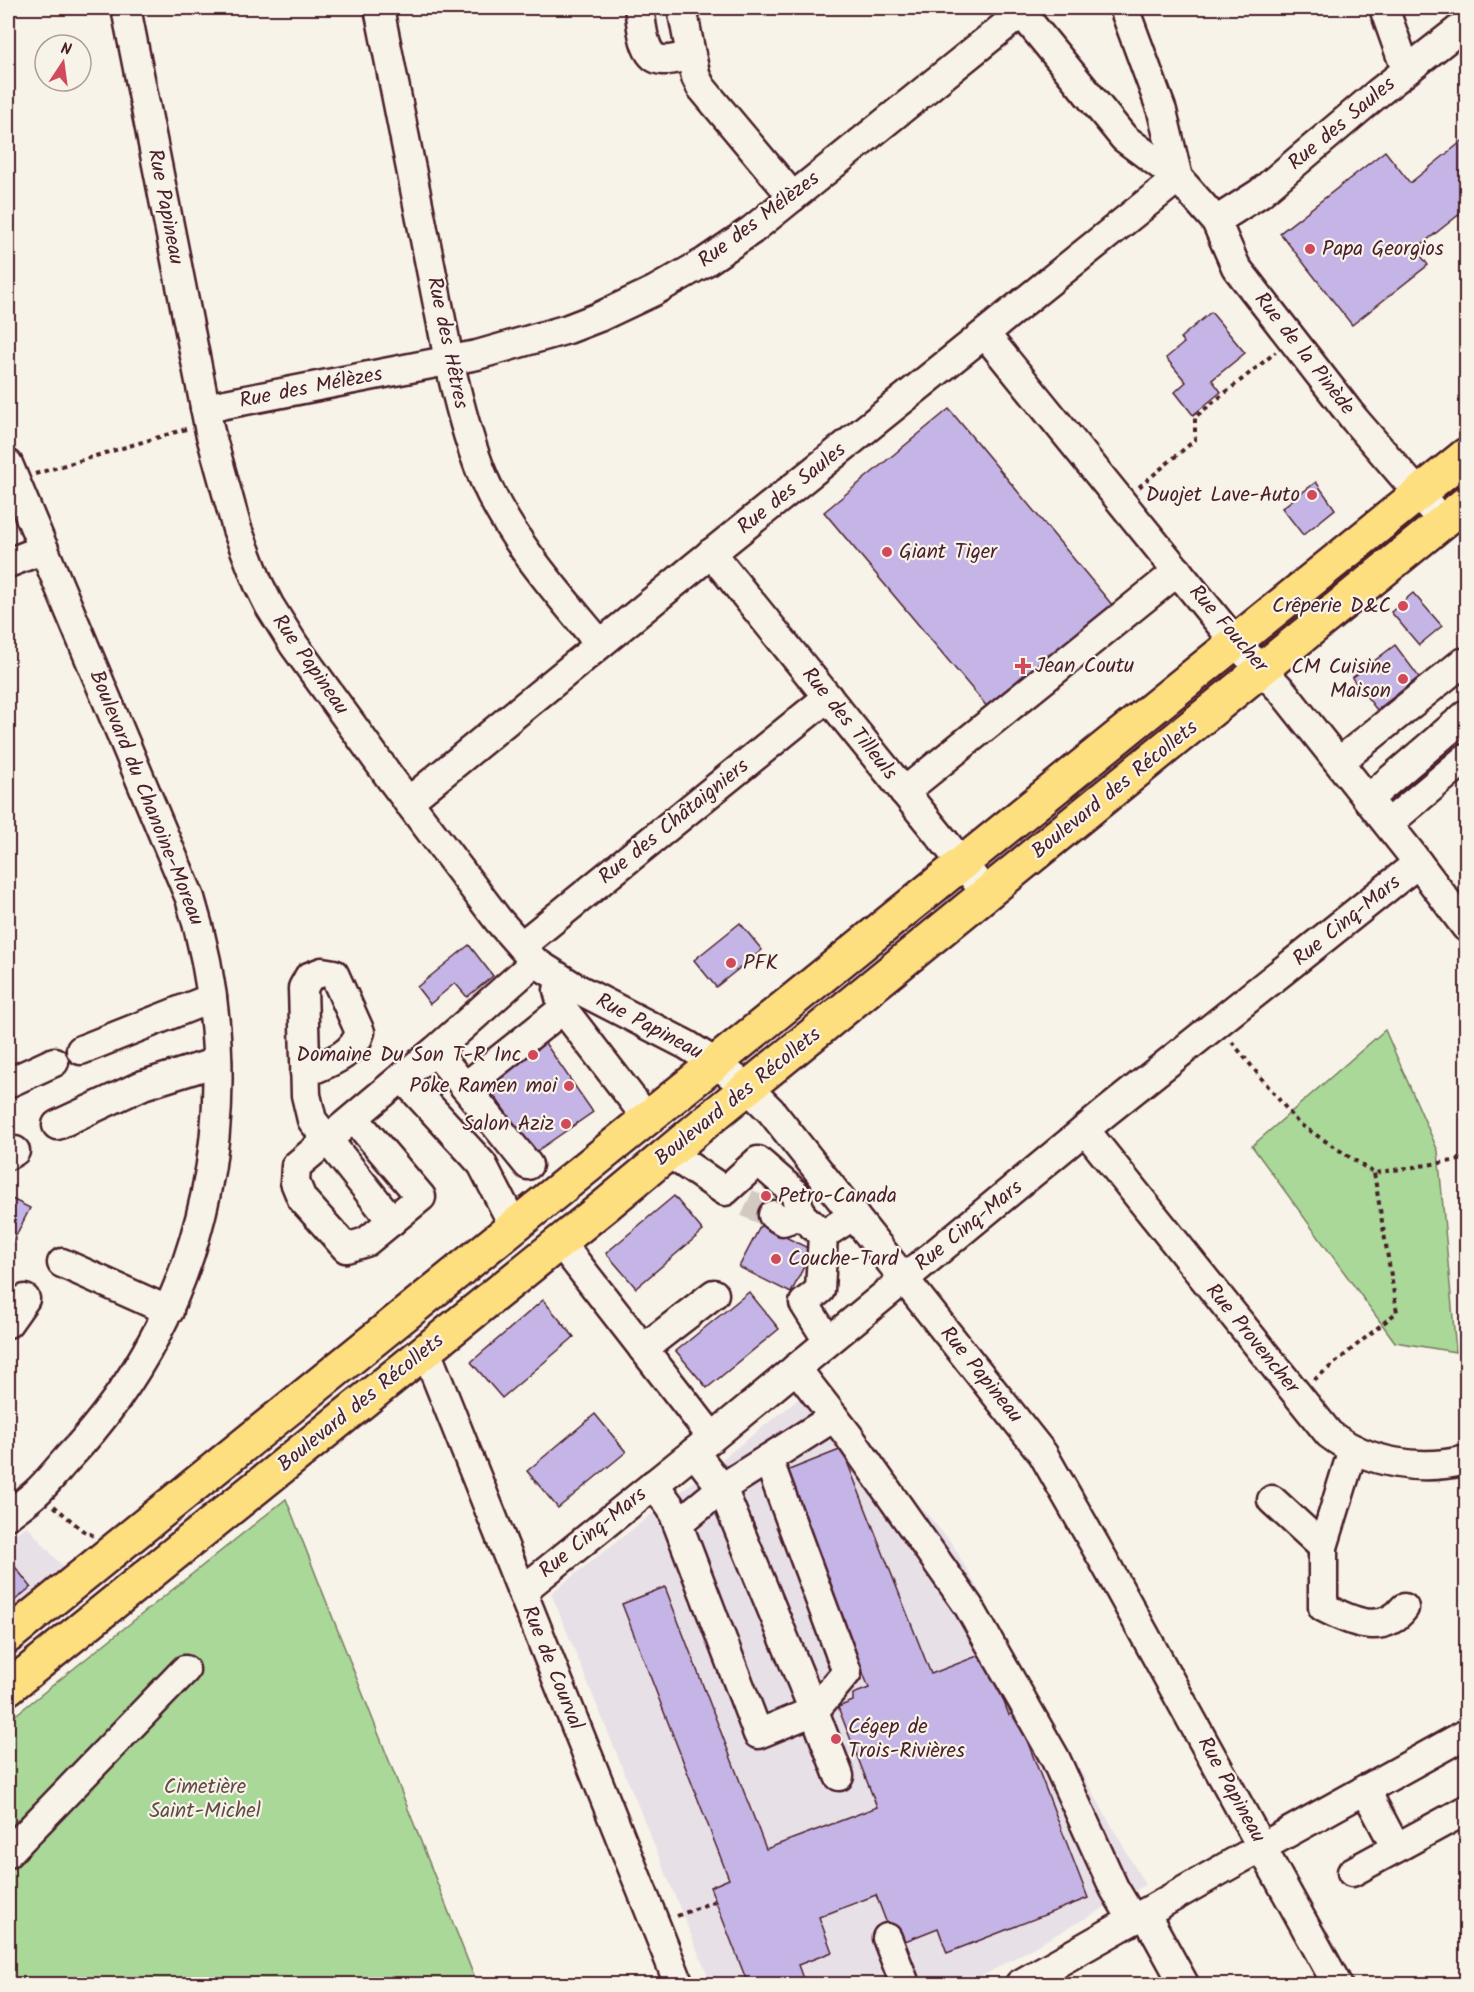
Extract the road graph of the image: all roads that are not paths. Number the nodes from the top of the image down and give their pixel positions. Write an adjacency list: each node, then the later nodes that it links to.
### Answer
1 (126, 8): 18 (street, Rue Papineau)
2 (379, 8): 17 (street, Rue des Hêtres)
3 (639, 8): 11 (street)
4 (682, 8): 11 (street)
5 (1124, 8): 13 (street, Rue de la Pinède)
6 (1384, 8): 12 (street)
7 (1455, 8): 9 (street)
8 (1024, 10): 13 (street, Rue de la Pinède); 14 (street, Rue des Mélèzes)
9 (1467, 16)
10 (1467, 24): 12 (street, Rue des Saules)
11 (691, 54): 14 (street)
12 (1406, 70): 15 (street, Rue des Saules)
13 (1178, 178): 15 (street, Rue de la Pinède); 16 (street, Rue des Saules)
14 (793, 197): 17 (street, Rue des Mélèzes)
15 (1216, 221): 21 (street, Rue de la Pinède)
16 (986, 333): 24 (street, Rue des Saules); 26 (street, Rue Foucher)
17 (449, 360): 18 (street, Rue des Mélèzes); 28 (street, Rue des Hêtres)
18 (197, 418): 38 (street, Rue Papineau)
19 (1467, 455): 21 (main road, Boulevard des Récollets)
20 (11, 471): 23 (street, Boulevard du Chanoine-Moreau)
21 (1418, 493): 22 (street, Rue de la Pinède); 27 (main road, Boulevard des Récollets)
22 (1455, 513): 30 (main road, Boulevard des Récollets)
23 (44, 549): 25 (street); 45 (street, Boulevard du Chanoine-Moreau)
24 (711, 553): 28 (street, Rue des Saules); 31 (street, Rue des Tilleuls)
25 (8, 563)
26 (1178, 571): 27 (street, Rue Foucher); 36 (street)
27 (1235, 642): 30 (street, Rue Foucher); 40 (main road, Boulevard des Récollets)
28 (600, 644): 38 (street, Rue des Saules)
29 (1462, 663): 35 (street)
30 (1262, 670): 35 (street, Rue Foucher); 42 (main road, Boulevard des Récollets)
31 (828, 697): 36 (street, Rue des Tilleuls); 44 (street, Rue des Châtaigniers)
32 (1467, 715): 33 (street)
33 (1443, 735): 34 (street); 37 (street)
34 (1466, 760): 39 (street)
35 (1338, 762): 37 (street, Rue Foucher)
36 (904, 792): 40 (street, Rue des Tilleuls)
37 (1368, 799): 39 (street, Rue Foucher)
38 (408, 802): 44 (street, Rue Papineau)
39 (1388, 825): 41 (street, Rue Foucher)
40 (962, 863): 42 (street, Rue des Tilleuls); 51 (main road, Boulevard des Récollets)
41 (1418, 863): 43 (street, Rue Foucher); 60 (street, Rue Cinq-Mars)
42 (987, 894): 56 (main road, Boulevard des Récollets)
43 (1467, 927)
44 (537, 961): 46 (street); 48 (street, Rue des Châtaigniers); 51 (street, Rue Papineau)
45 (212, 998): 47 (street); 50 (street, Boulevard du Chanoine-Moreau)
46 (563, 1009): 55 (street); 58 (street)
47 (81, 1050)
48 (435, 1051): 53 (street, Rue des Châtaigniers); 55 (street)
49 (54, 1062): 54 (street)
50 (217, 1062): 59 (street); 77 (street, Boulevard du Chanoine-Moreau)
51 (715, 1063): 56 (street, Rue Papineau); 58 (main road, Boulevard des Récollets)
52 (305, 1073): 61 (street)
53 (402, 1077): 57 (street, Rue des Châtaigniers); 70 (street)
54 (8, 1083)
55 (465, 1087): 64 (street)
56 (748, 1088): 62 (street, Rue Papineau); 63 (main road, Boulevard des Récollets)
57 (354, 1118): 61 (street, Rue des Châtaigniers); 69 (street)
58 (647, 1118): 70 (main road, Boulevard des Récollets)
59 (57, 1125)
60 (1085, 1130): 74 (street, Rue Cinq-Mars); 85 (street, Rue Provencher)
61 (327, 1141): 69 (street); 69 (street, Rue des Châtaigniers)
62 (801, 1149): 65 (street); 68 (street, Rue Papineau)
63 (669, 1154): 65 (street); 72 (main road, Boulevard des Récollets)
64 (528, 1165)
65 (774, 1174): 67 (street)
66 (773, 1215): 67 (street)
67 (801, 1215): 71 (street)
68 (854, 1215): 71 (street); 74 (street, Rue Papineau)
69 (392, 1221)
70 (514, 1226): 96 (main road, Boulevard des Récollets)
71 (823, 1235): 79 (street)
72 (560, 1242): 80 (street); 81 (main road, Boulevard des Récollets)
73 (62, 1263): 77 (street)
74 (904, 1278): 79 (street, Rue Cinq-Mars); 104 (street, Rue Papineau)
75 (714, 1294): 80 (street)
76 (25, 1299): 78 (street)
77 (169, 1311): 90 (street, Boulevard du Chanoine-Moreau)
78 (8, 1323)
79 (828, 1341): 82 (street, Rue Cinq-Mars)
80 (643, 1348): 84 (street)
81 (426, 1351): 94 (street, Rue de Courval); 98 (main road, Boulevard des Récollets)
82 (796, 1368): 83 (street); 84 (street, Rue Cinq-Mars)
83 (834, 1417): 86 (street); 108 (street)
84 (703, 1445): 88 (street, Rue Cinq-Mars); 89 (street)
85 (1353, 1449): 87 (street, Rue Provencher); 93 (street)
86 (768, 1459): 89 (street); 99 (street)
87 (1467, 1460)
88 (654, 1484): 92 (street); 94 (street, Rue Cinq-Mars)
89 (722, 1488): 92 (street); 99 (street)
90 (18, 1500)
91 (1272, 1500): 93 (street)
92 (678, 1524): 99 (street)
93 (1323, 1547): 95 (street)
94 (522, 1591): 110 (street, Rue de Courval)
95 (1404, 1608)
96 (8, 1636)
97 (185, 1670): 106 (street)
98 (8, 1688)
99 (814, 1711): 101 (street)
100 (1467, 1734): 102 (street)
101 (839, 1776)
102 (1365, 1789): 104 (street); 105 (street)
103 (1467, 1810): 105 (street)
104 (1262, 1847): 108 (street); 114 (street, Rue Papineau)
105 (1396, 1848): 107 (street)
106 (8, 1853)
107 (1352, 1872)
108 (1139, 1917): 112 (street); 113 (street)
109 (887, 1938): 111 (street)
110 (679, 1984)
111 (905, 1984)
112 (1020, 1984)
113 (1184, 1984)
114 (1337, 1984)

